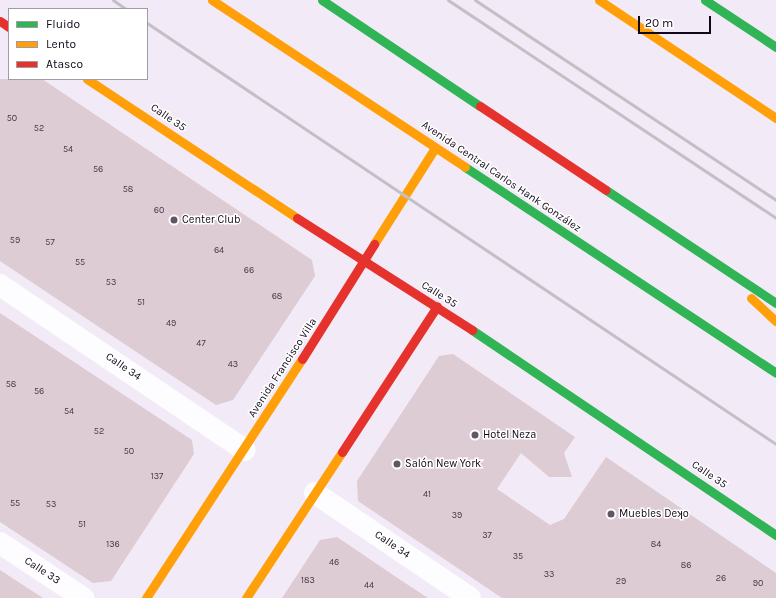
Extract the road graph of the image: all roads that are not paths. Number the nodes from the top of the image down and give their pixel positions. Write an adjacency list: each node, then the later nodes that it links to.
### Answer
1 (212, 0): 8 (main road, Avenida Central Carlos Hank González)
2 (322, 0): 9 (main road)
3 (599, 0): 7 (main road)
4 (705, 0): 5 (main road)
5 (776, 47)
6 (89, 80): 10 (main road, Calle 35)
7 (776, 118)
8 (435, 148): 10 (main road, Avenida Francisco Villa); 15 (main road, Avenida Central Carlos Hank González)
9 (709, 258): 12 (main road); 14 (main road)
10 (364, 263): 13 (main road, Calle 35); 16 (main road, Avenida Francisco Villa)
11 (0, 285): 16 (street, Calle 34)
12 (776, 303)
13 (437, 306): 17 (main road); 18 (main road, Calle 35)
14 (776, 321)
15 (776, 373)
16 (245, 450): 21 (main road, Avenida Francisco Villa)
17 (315, 493): 22 (main road); 23 (street, Calle 34)
18 (776, 535)
19 (0, 543): 20 (street, Calle 33)
20 (83, 598)
21 (146, 598)
22 (246, 598)
23 (470, 598)

